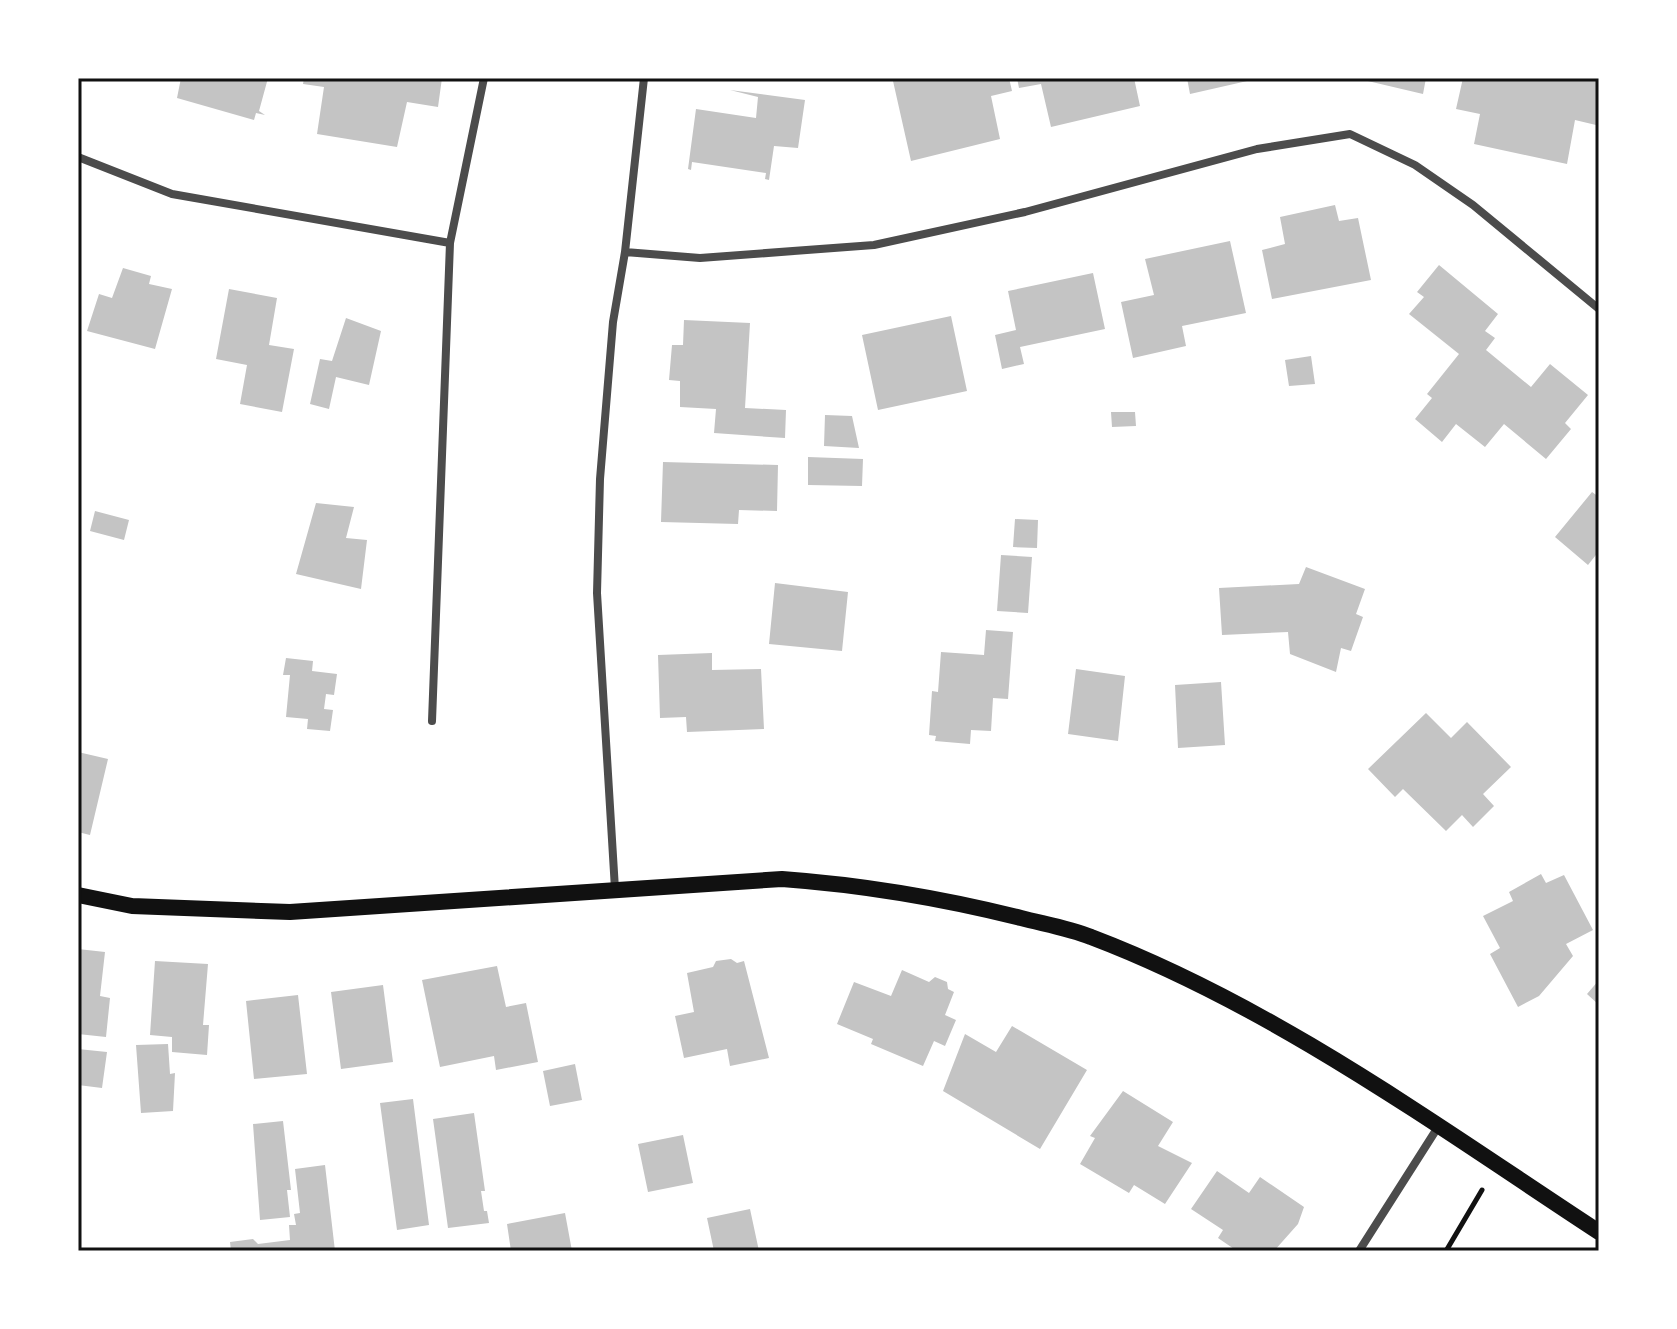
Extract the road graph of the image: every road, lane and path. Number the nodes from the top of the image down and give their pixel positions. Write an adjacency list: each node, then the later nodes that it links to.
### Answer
1 (484, 78): 4 (street)
2 (644, 78): 5 (street)
3 (78, 157): 4 (street)
4 (450, 243): 7 (street)
5 (625, 252): 6 (street); 8 (street)
6 (1599, 309)
7 (432, 721)
8 (615, 889): 9 (main road); 10 (main road)
9 (78, 895)
10 (1438, 1127): 11 (main road); 13 (street)
11 (1496, 1165): 12 (main road); 14 (path)
12 (1599, 1232)
13 (1359, 1251)
14 (1446, 1251)

